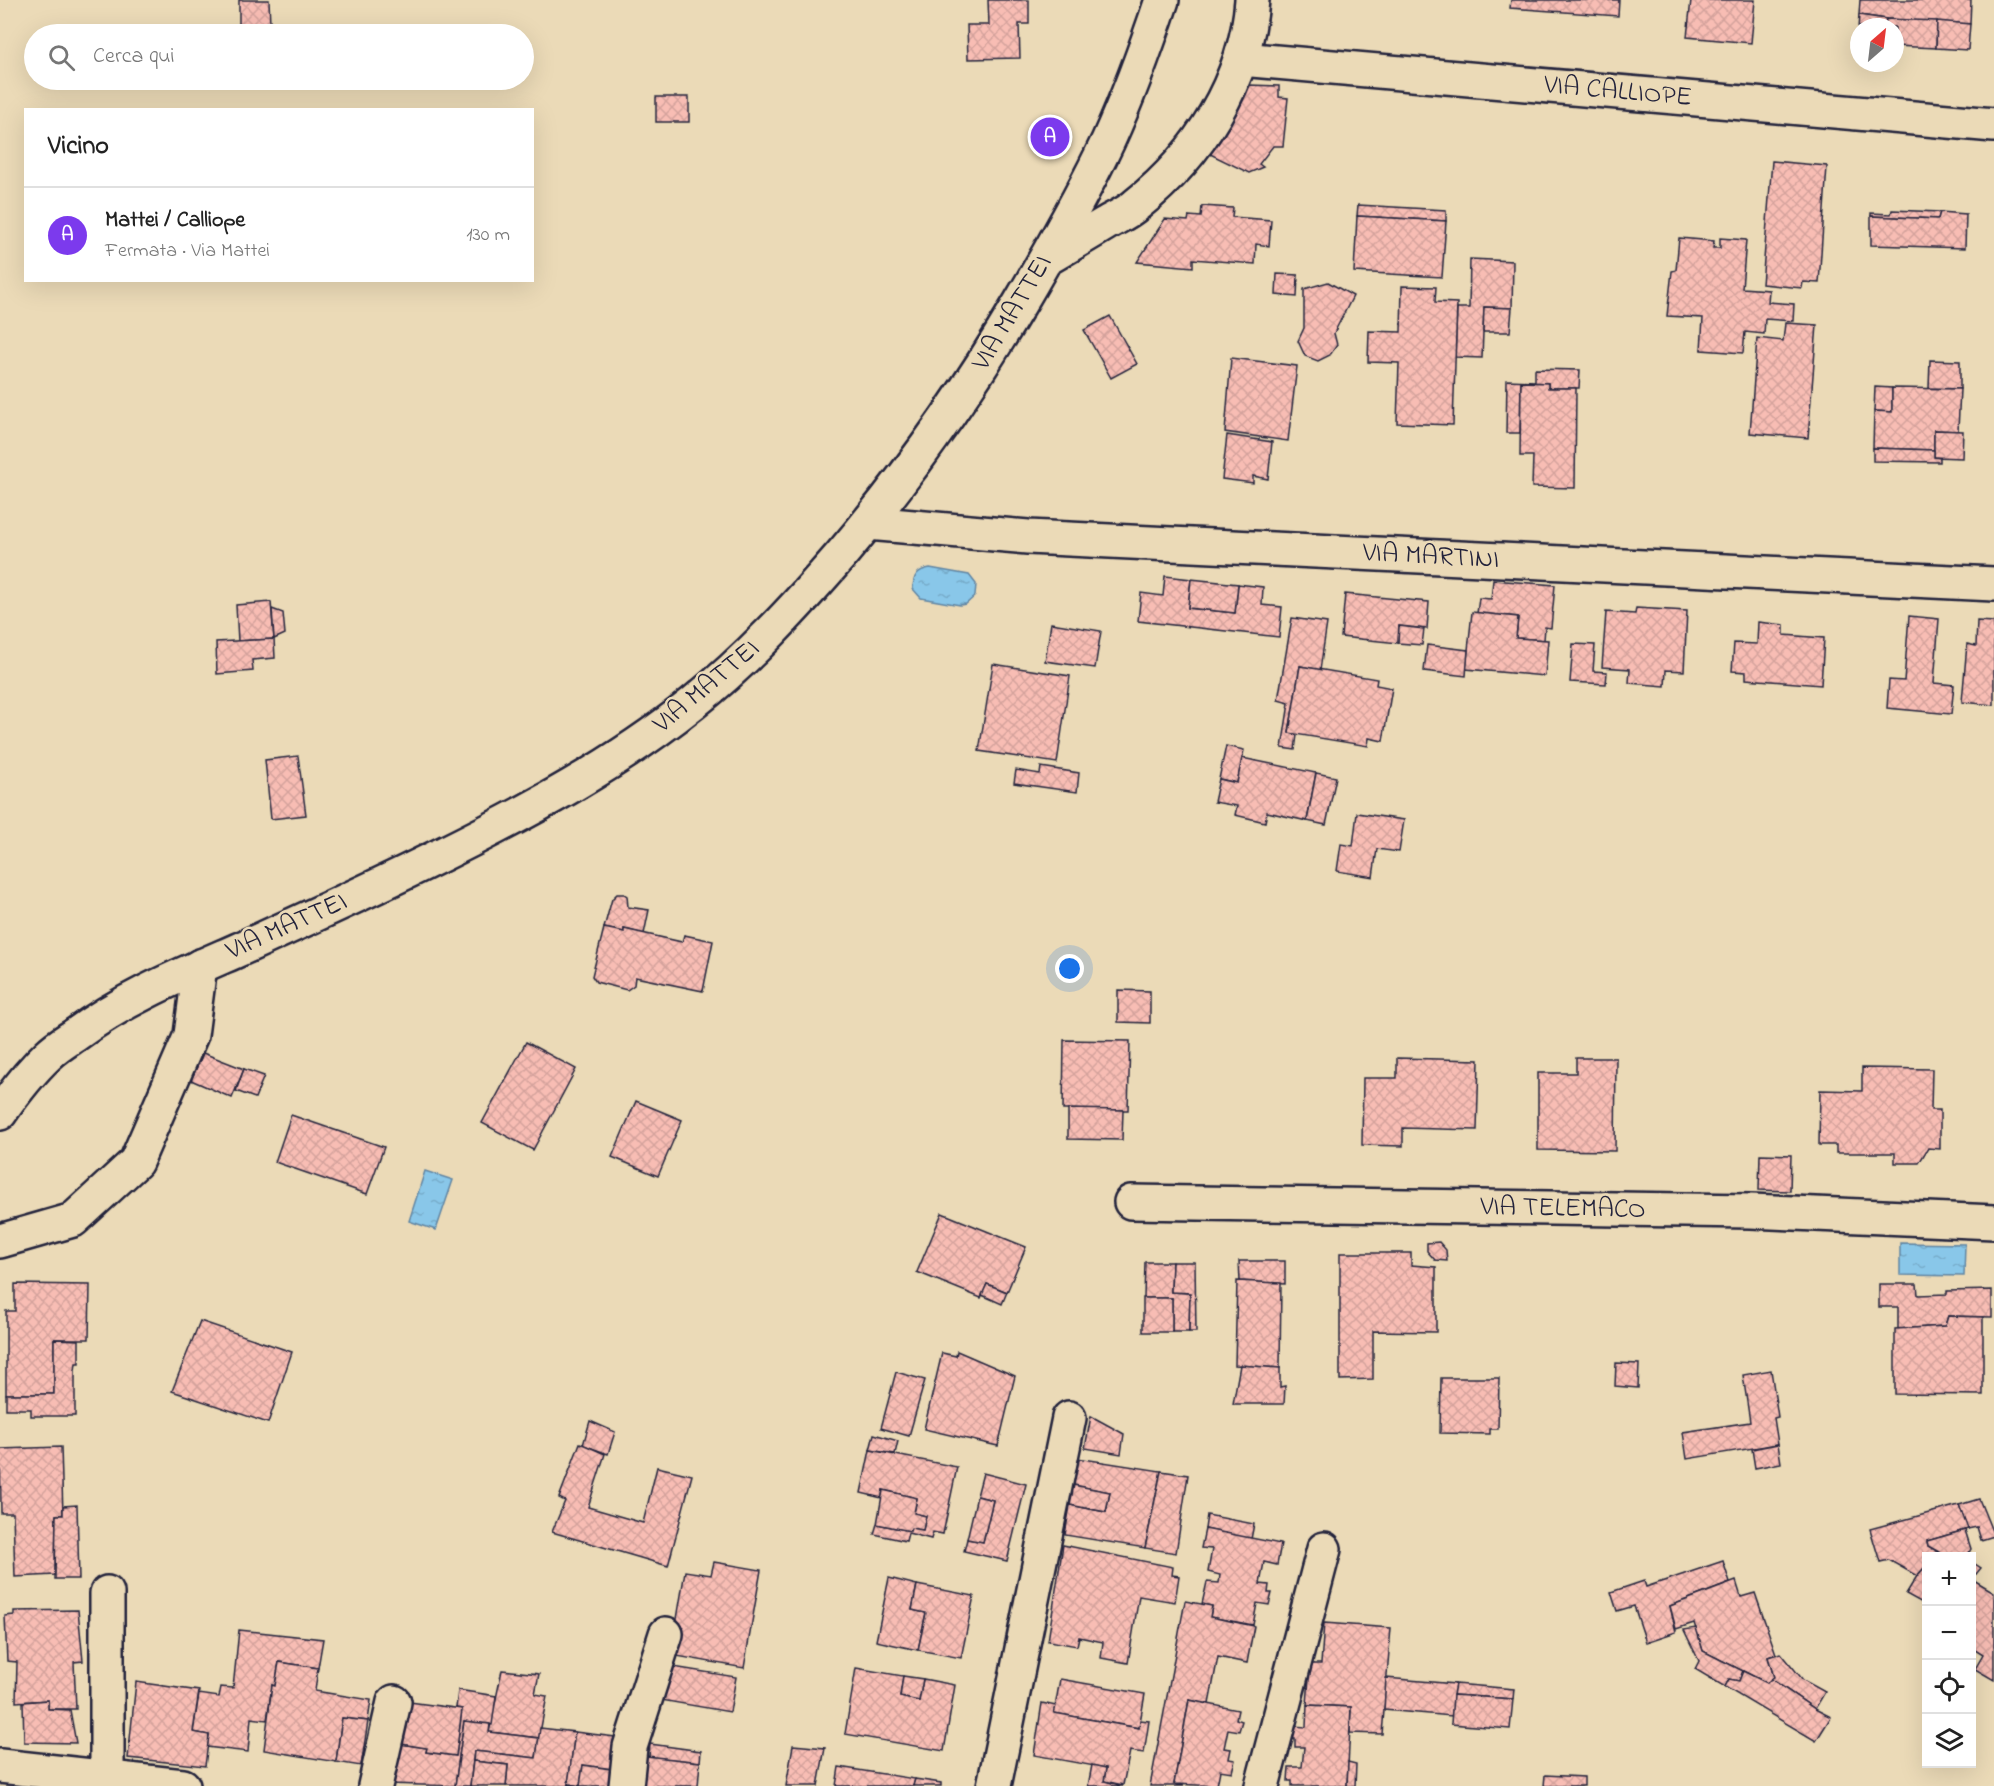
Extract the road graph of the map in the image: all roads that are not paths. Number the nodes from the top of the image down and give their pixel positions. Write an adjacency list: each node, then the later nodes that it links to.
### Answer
1 (1162, 0): 5 (street, VIA MATTEI)
2 (1252, 0): 3 (street)
3 (1241, 59): 4 (street, VIA CALLIOPE); 5 (street)
4 (1994, 125)
5 (1046, 259): 6 (street, VIA MATTEI)
6 (868, 523): 7 (street, VIA MARTINI); 8 (street, VIA MATTEI)
7 (1994, 584)
8 (200, 966): 9 (street, VIA MATTEI); 12 (street)
9 (0, 1113)
10 (1131, 1202): 11 (street, VIA TELEMACO)
11 (1994, 1222)
12 (0, 1242)
13 (1069, 1418): 23 (street)
14 (1324, 1549): 24 (street)
15 (107, 1593): 19 (street)
16 (666, 1634): 22 (street)
17 (394, 1702): 21 (street)
18 (0, 1766): 19 (street)
19 (107, 1778): 20 (street)
20 (183, 1786)
21 (375, 1786)
22 (626, 1786)
23 (994, 1786)
24 (1262, 1786)

